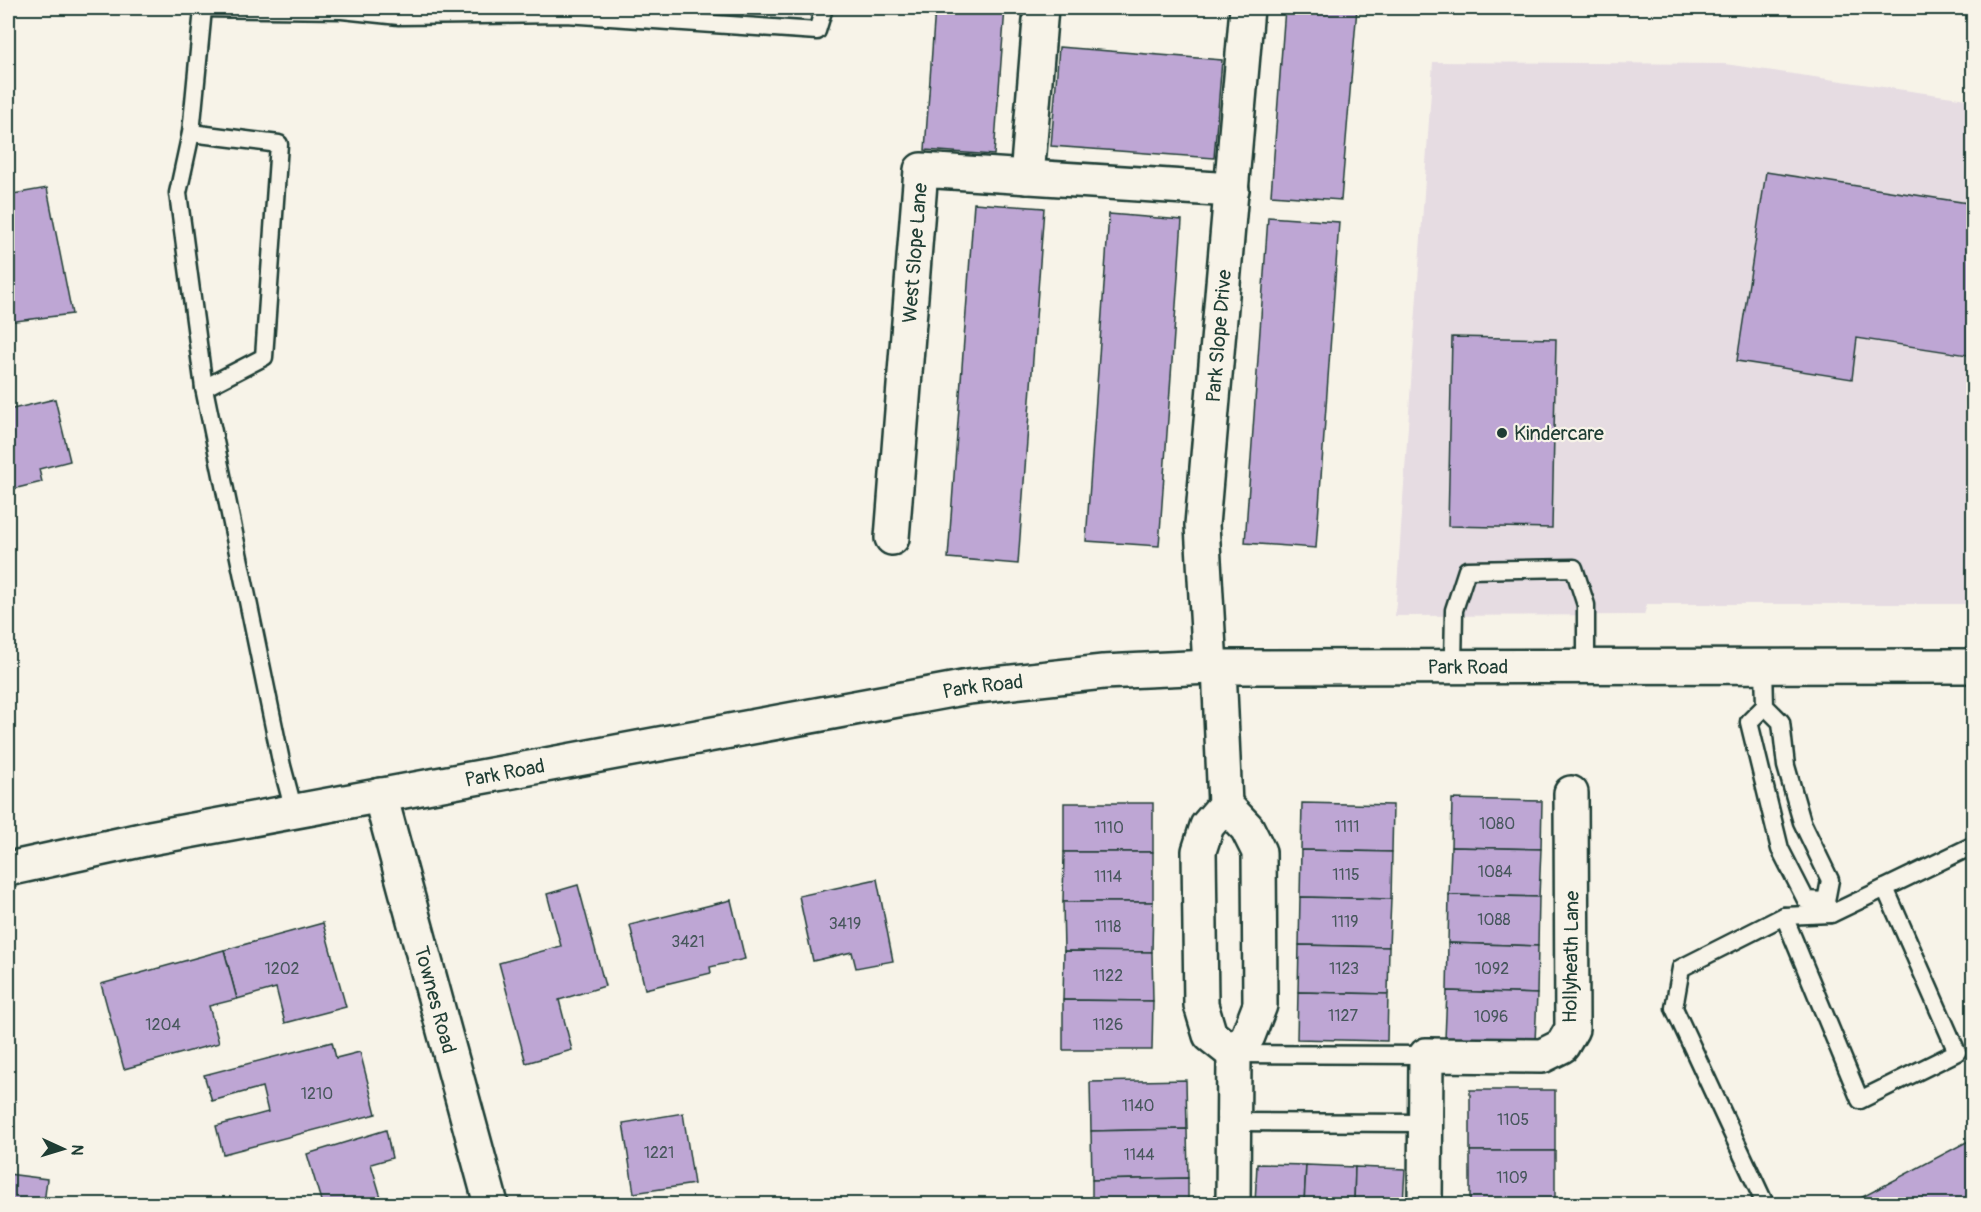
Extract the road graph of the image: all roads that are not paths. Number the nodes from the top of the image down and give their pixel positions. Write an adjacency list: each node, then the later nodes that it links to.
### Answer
1 (201, 8): 2 (lane); 5 (lane)
2 (824, 8)
3 (1041, 8): 6 (street)
4 (1247, 8): 7 (street, Park Slope Drive)
5 (192, 133): 8 (lane); 8 (lane)
6 (1027, 177): 7 (street, West Slope Lane); 9 (street, West Slope Lane)
7 (1232, 190): 13 (street, Park Slope Drive)
8 (204, 387): 19 (lane)
9 (892, 538)
10 (1453, 666): 11 (street, Park Road); 11 (lane); 13 (street, Park Road)
11 (1586, 666): 14 (street, Park Road)
12 (1974, 666): 14 (street, Park Road)
13 (1215, 667): 17 (street, Park Road); 18 (street, Park Slope Drive)
14 (1764, 667): 15 (lane)
15 (1765, 706): 23 (lane); 23 (lane)
16 (1571, 793): 26 (street, Hollyheath Lane)
17 (380, 795): 19 (street, Park Road); 29 (street, Townes Road)
18 (1225, 805): 25 (street); 25 (street)
19 (294, 811): 21 (street, Park Road)
20 (1974, 845): 22 (lane)
21 (8, 869)
22 (1885, 888): 23 (lane); 24 (lane)
23 (1828, 908): 24 (lane)
24 (1784, 916): 32 (lane)
25 (1234, 1054): 26 (lane); 27 (street)
26 (1426, 1055): 28 (street)
27 (1232, 1122): 28 (lane); 30 (street)
28 (1425, 1123): 31 (street)
29 (491, 1204)
30 (1233, 1204)
31 (1425, 1204)
32 (1765, 1204)

